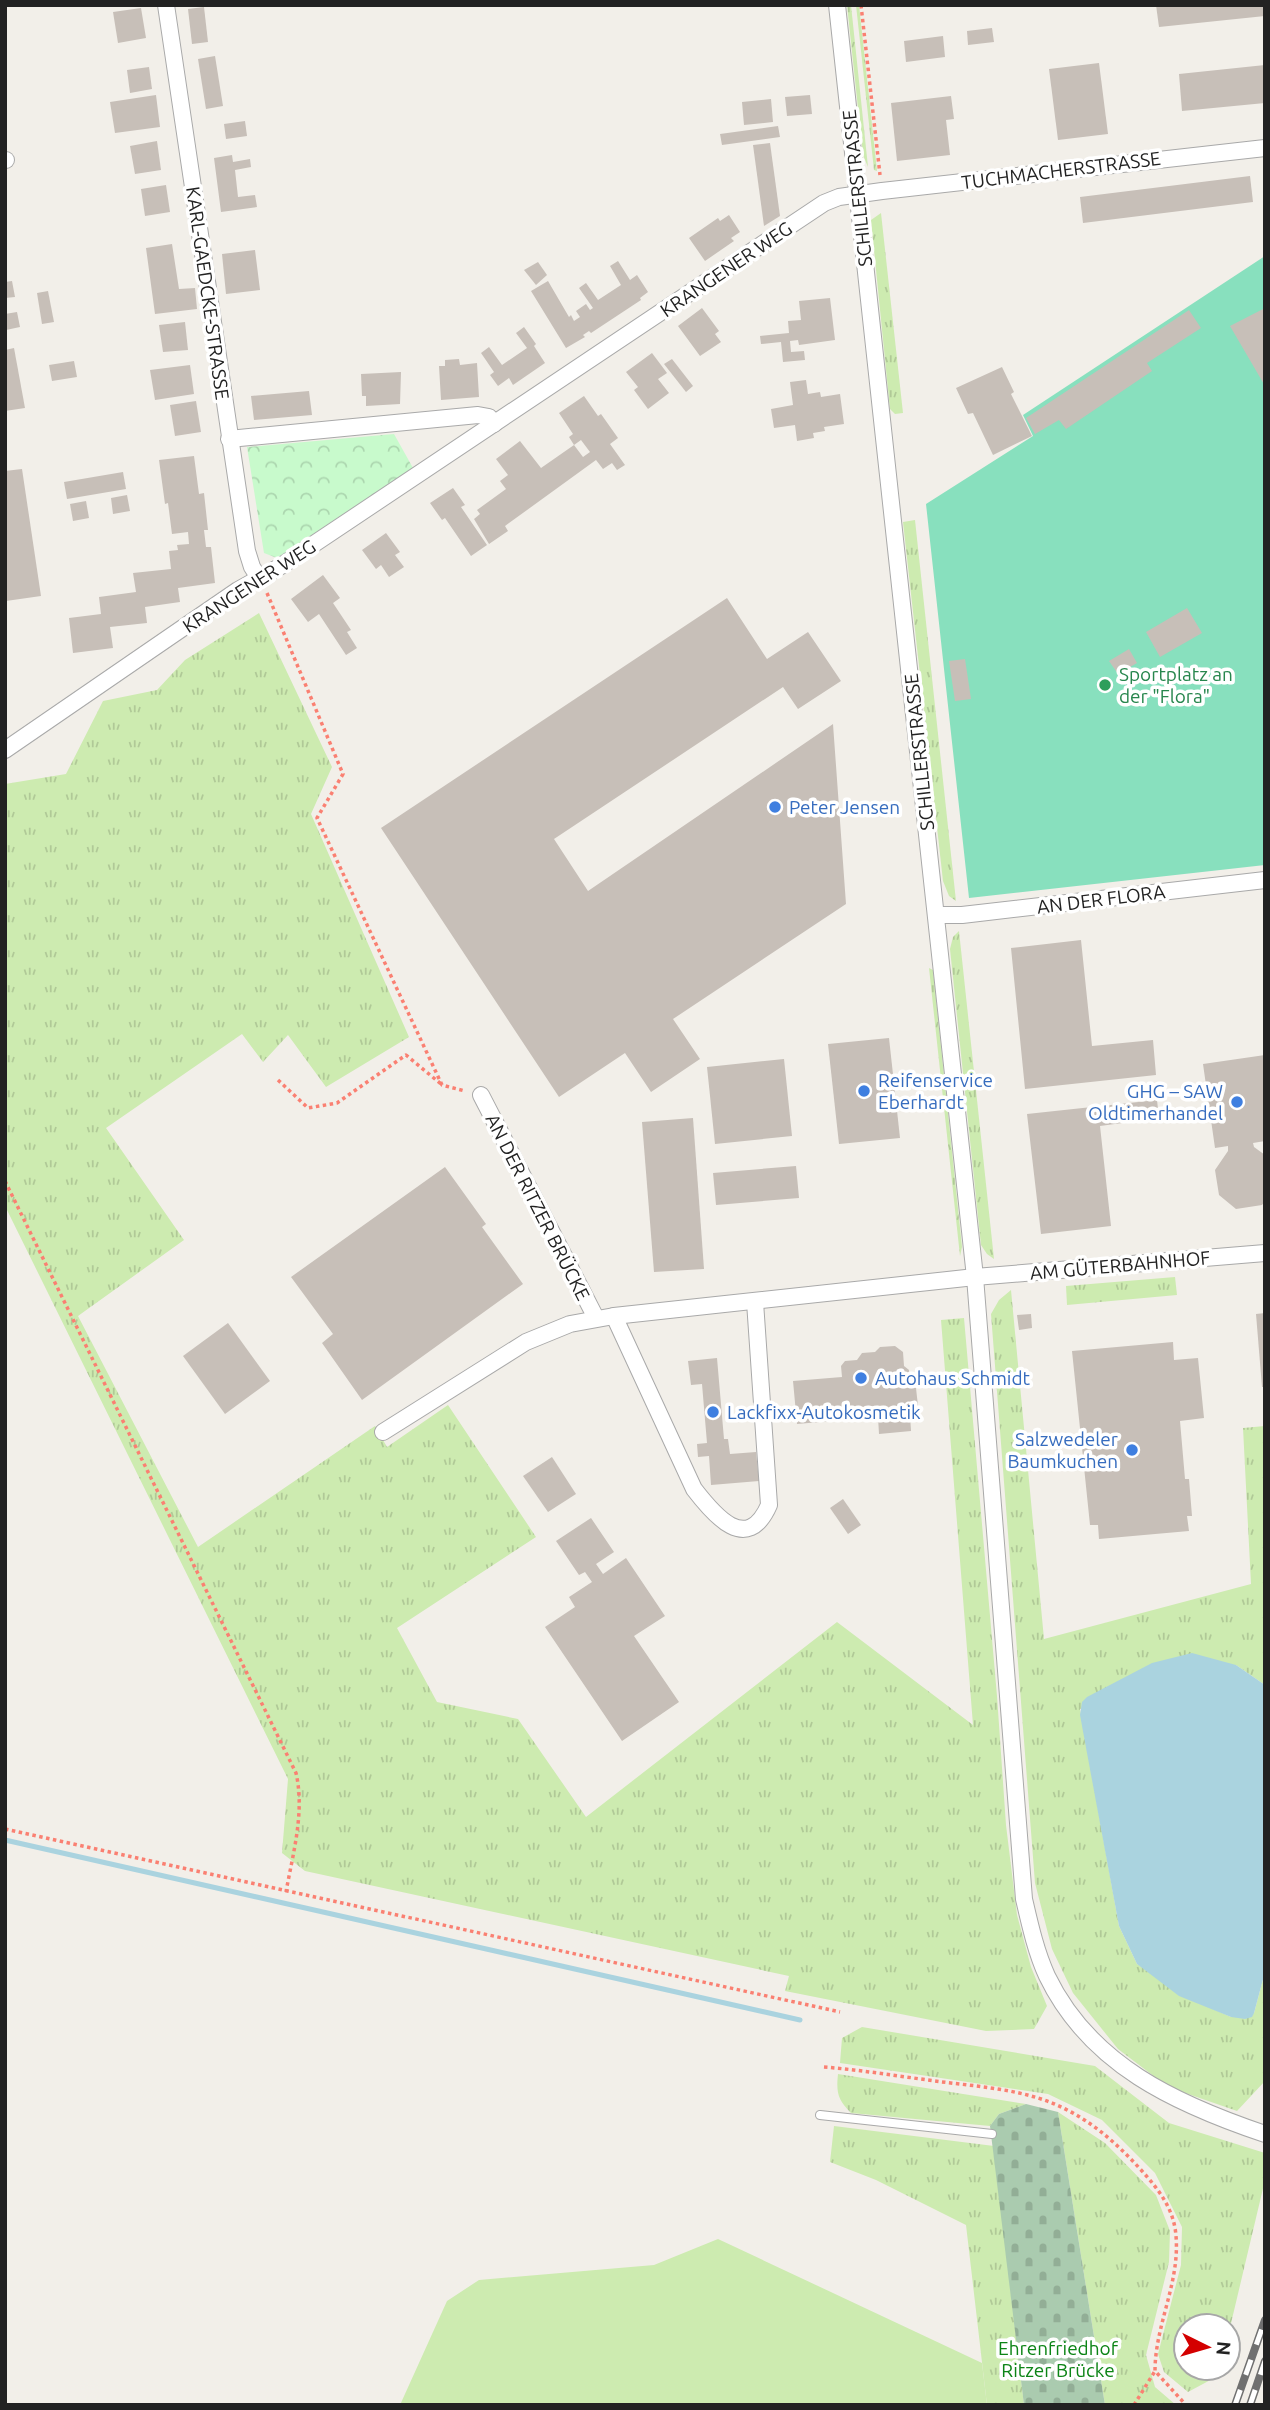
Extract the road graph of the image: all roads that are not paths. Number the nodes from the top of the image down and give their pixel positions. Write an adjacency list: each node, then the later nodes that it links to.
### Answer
1 (166, 5): 6 (street, KARL-GAEDCKE-STRASSE)
2 (837, 5): 4 (street, SCHILLERSTRASSE)
3 (1265, 148): 4 (street, TUCHMACHERSTRASSE)
4 (858, 194): 5 (street, KRANGENER WEG); 10 (street, SCHILLERSTRASSE)
5 (494, 424): 6 (street); 7 (street, KRANGENER WEG)
6 (229, 439): 7 (street, KARL-GAEDCKE-STRASSE)
7 (259, 578): 8 (street, KRANGENER WEG)
8 (6, 747)
9 (1265, 880): 10 (street, AN DER FLORA)
10 (937, 915): 13 (street, SCHILLERSTRASSE)
11 (481, 1096): 16 (street, AN DER RITZER BRÜCKE)
12 (1265, 1253): 13 (street, AM GÜTERBAHNHOF)
13 (975, 1277): 14 (street, AN DER RITZER BRÜCKE); 20 (street, SCHILLERSTRASSE)
14 (755, 1301): 15 (street, AN DER RITZER BRÜCKE); 15 (street)
15 (614, 1316): 16 (street, AN DER RITZER BRÜCKE)
16 (596, 1318): 17 (street, AN DER RITZER BRÜCKE)
17 (383, 1432)
18 (820, 2115): 19 (lane)
19 (992, 2134)
20 (1265, 2134)

